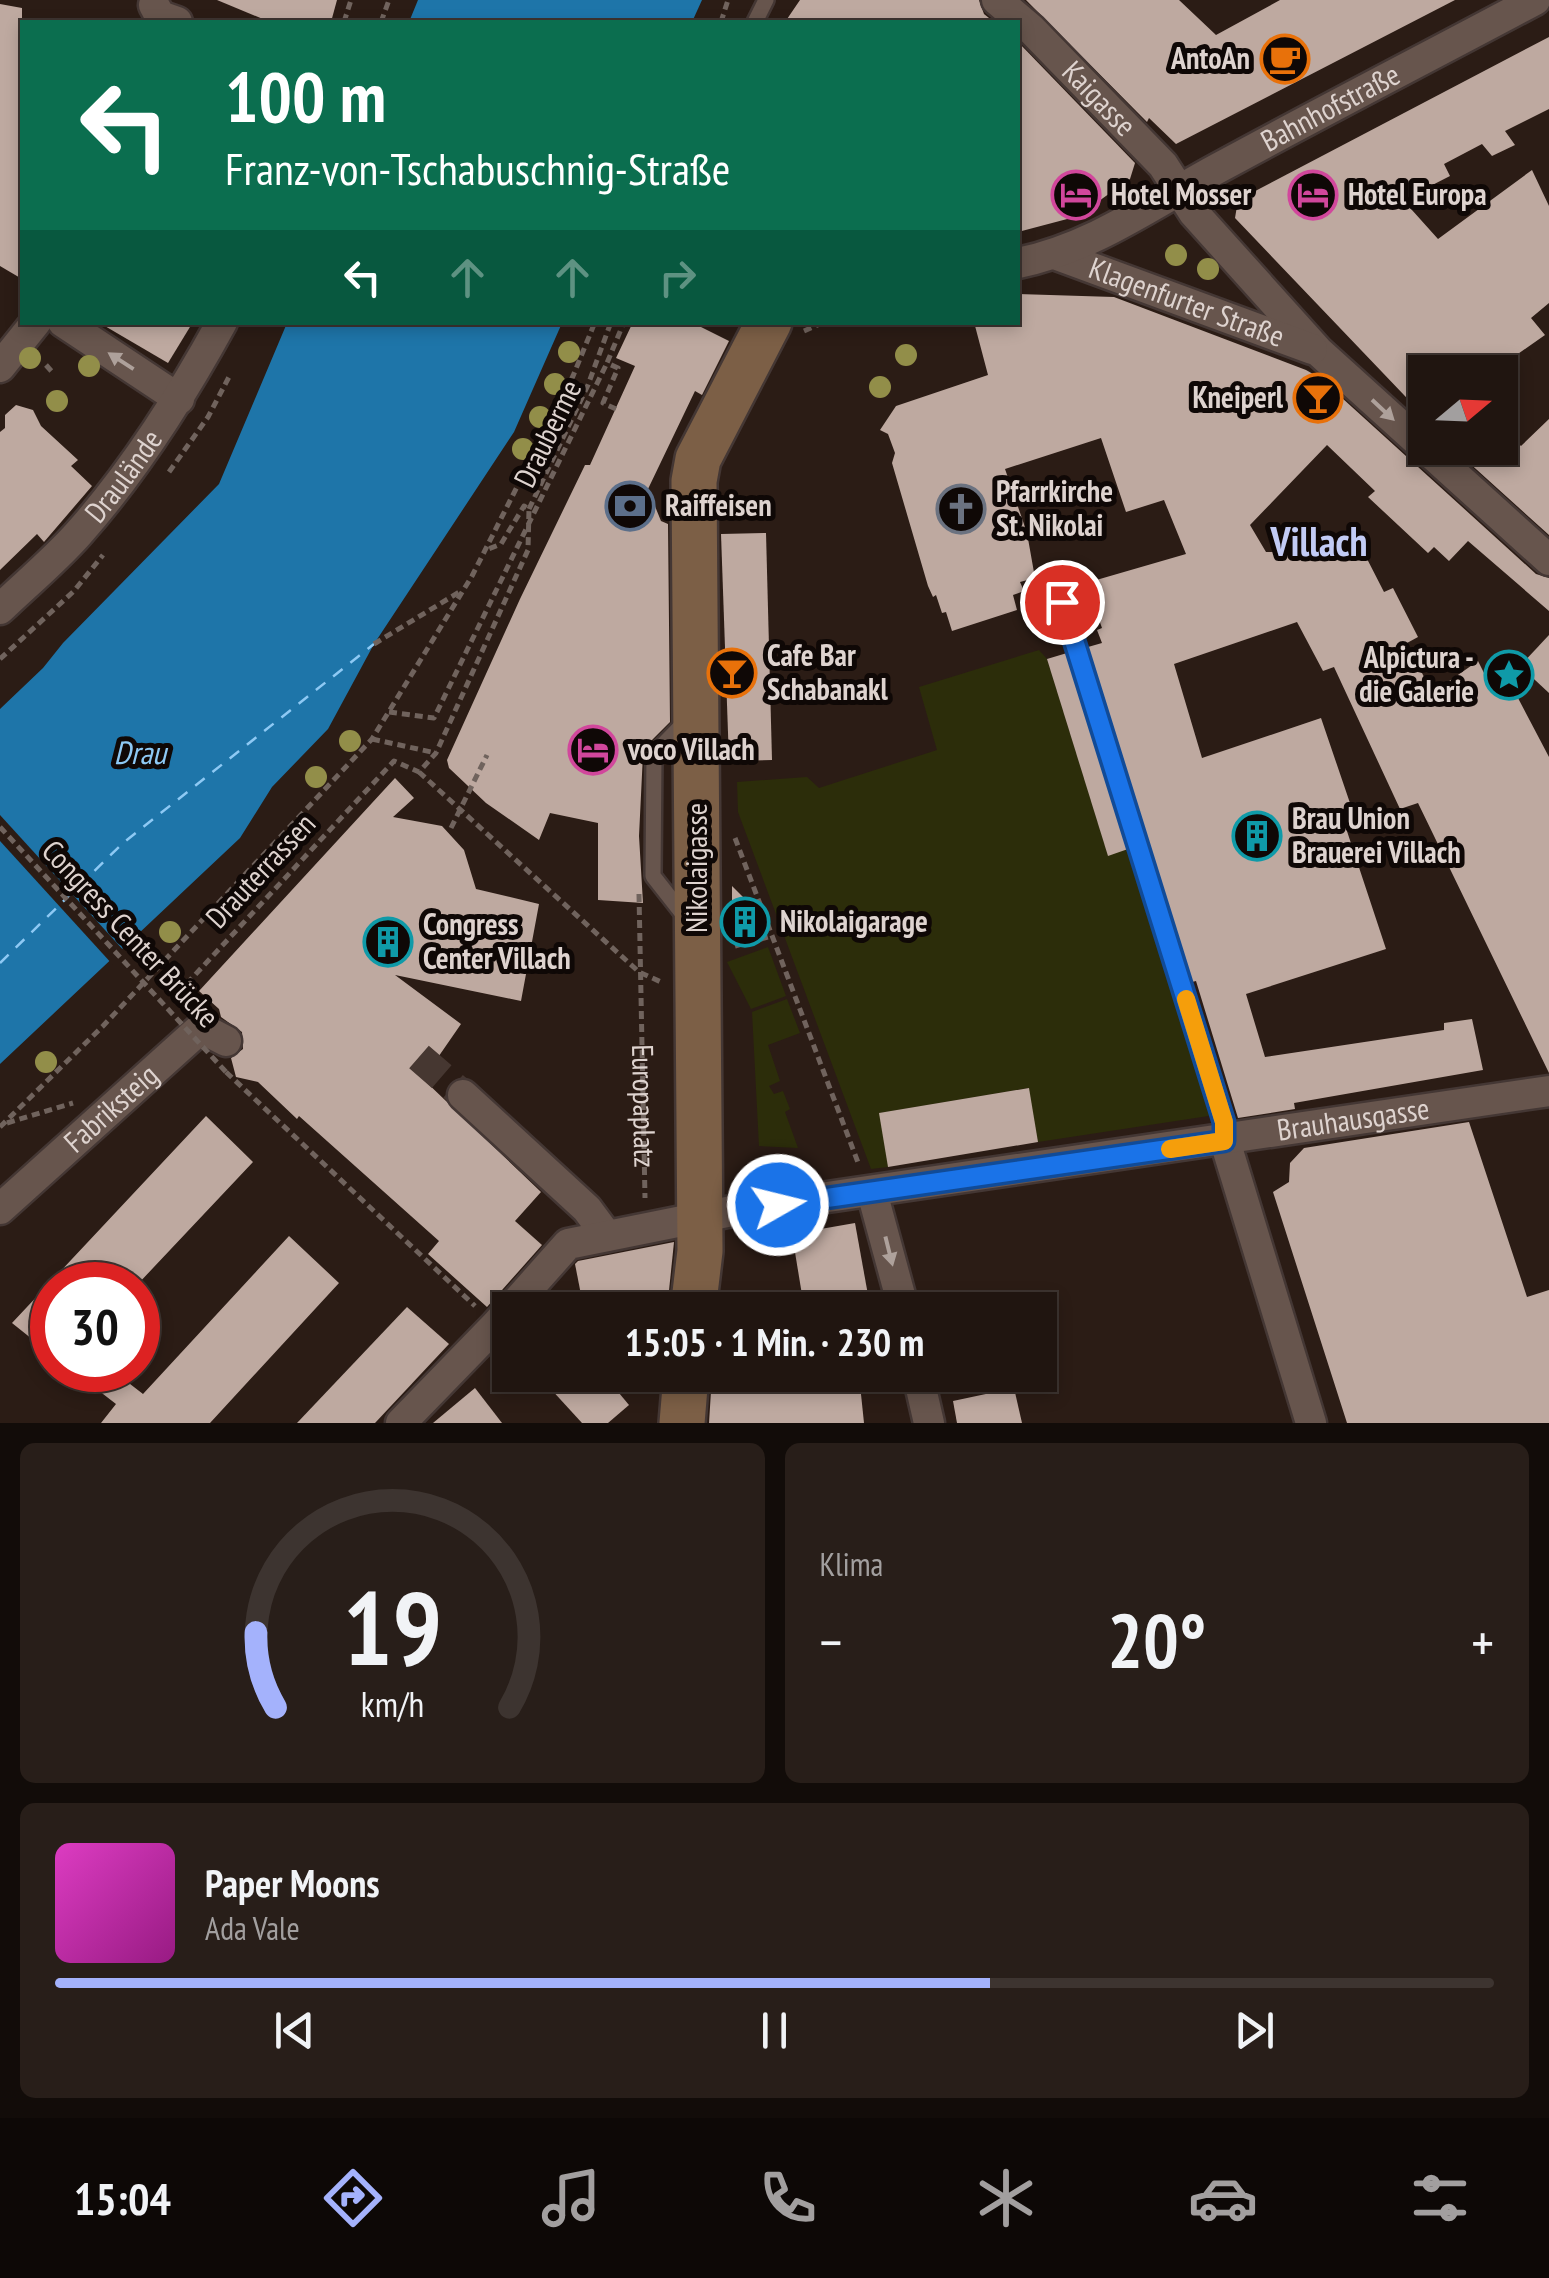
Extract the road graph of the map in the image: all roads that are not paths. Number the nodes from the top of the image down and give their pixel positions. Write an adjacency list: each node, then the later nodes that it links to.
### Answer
1 (1535, 0): 3 (street, Bahnhofstraße)
2 (1008, 5): 3 (street, Kaigasse)
3 (1180, 189): 4 (street, Bahnhofstraße); 10 (street, Klagenfurter Straße)
4 (1056, 255): 5 (street, Bahnhofstraße); 10 (street, Klagenfurter Straße)
5 (1020, 263)
6 (34, 325): 11 (street)
7 (68, 325): 12 (street, one-way to 7)
8 (220, 325): 12 (street, Draulände)
9 (781, 325): 22 (street, Nikolaigasse)
10 (1318, 351): 13 (street, Klagenfurter Straße, one-way to 13)
11 (0, 367)
12 (179, 399): 15 (street, Draulände)
13 (1549, 560)
14 (1062, 602): 19 (lane)
15 (0, 609)
16 (214, 1035): 21 (street, Fabriksteig)
17 (1549, 1091): 19 (street, Brauhausgasse)
18 (463, 1096): 23 (street)
19 (1224, 1141): 20 (street, Brauhausgasse); 31 (street)
20 (867, 1182): 22 (street, Brauhausgasse); 25 (street, one-way to 25)
21 (0, 1209)
22 (699, 1216): 23 (street, Brauhausgasse); 24 (street, Nikolaigasse)
23 (607, 1236): 28 (street, Brauhausgasse)
24 (695, 1292)
25 (899, 1292)
26 (685, 1392): 29 (street)
27 (922, 1392): 30 (street)
28 (401, 1423)
29 (682, 1423)
30 (929, 1423)
31 (1311, 1423)

